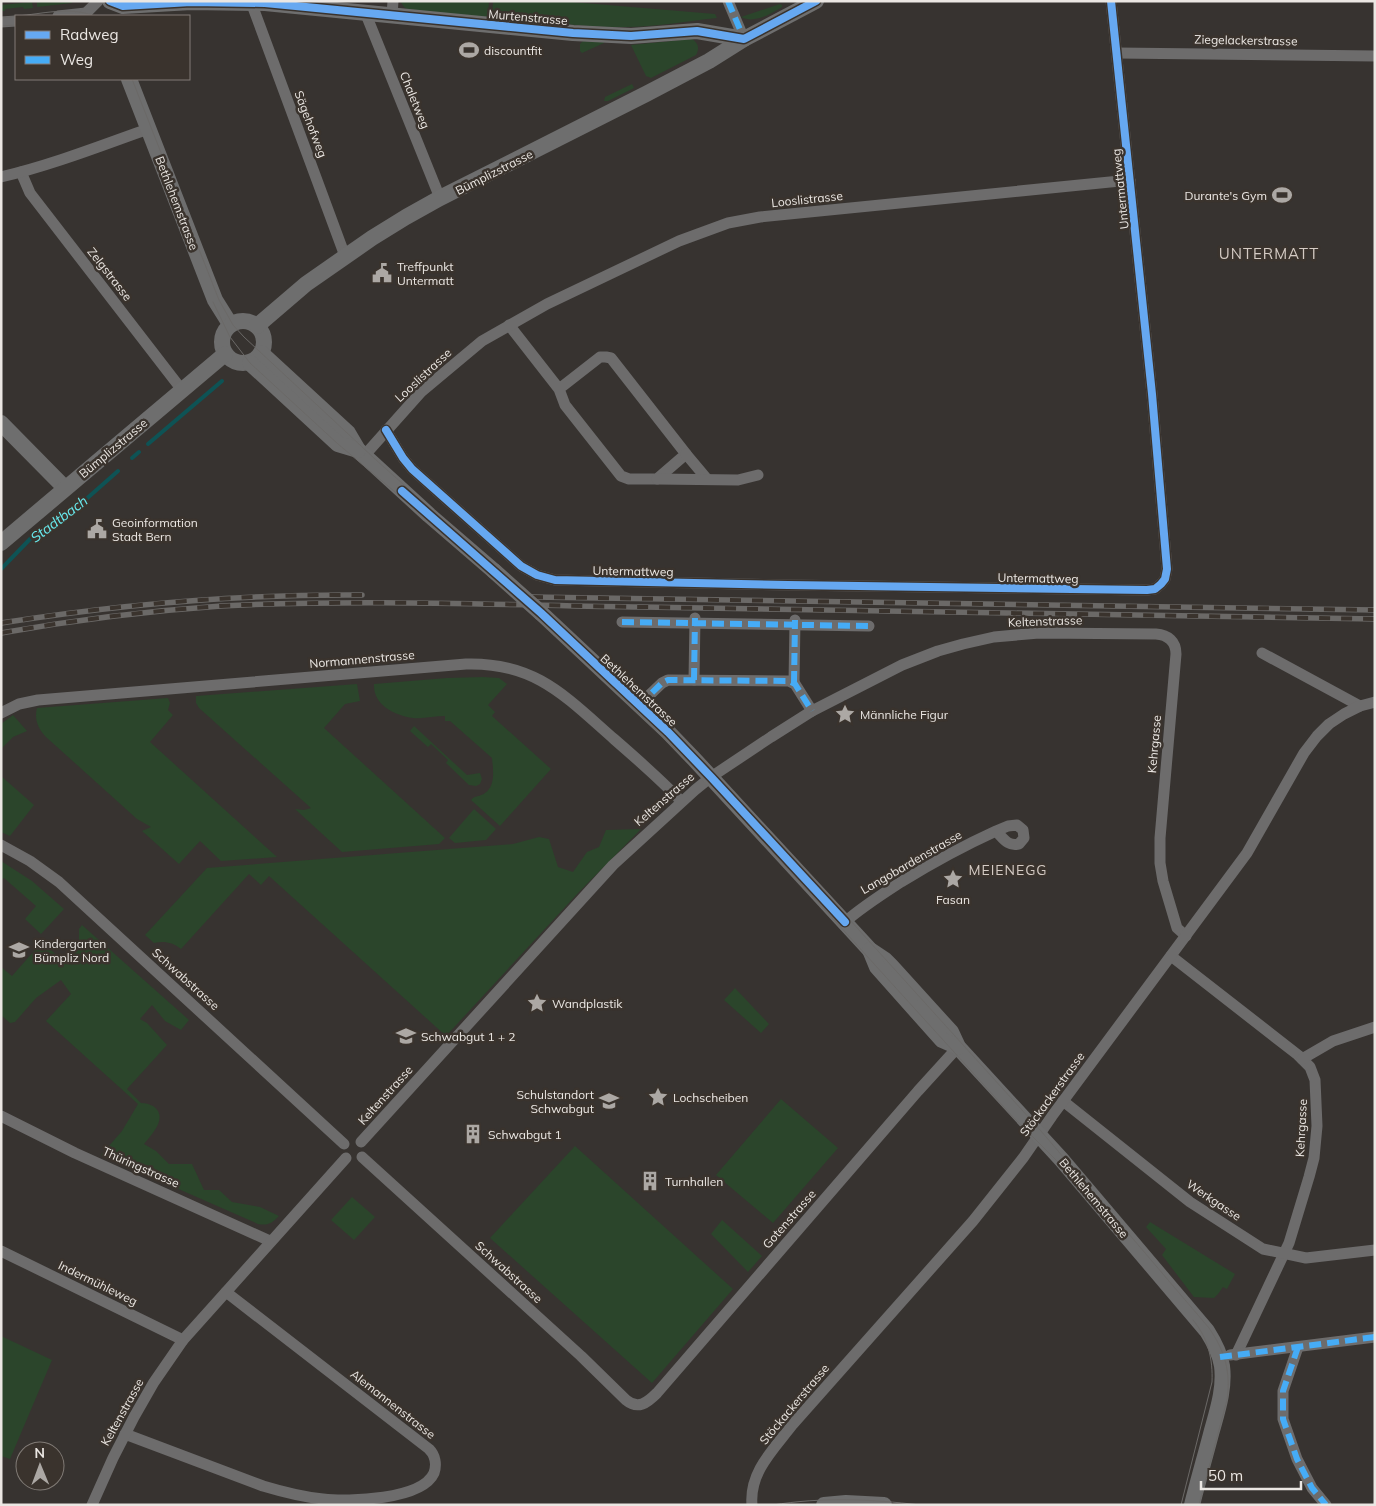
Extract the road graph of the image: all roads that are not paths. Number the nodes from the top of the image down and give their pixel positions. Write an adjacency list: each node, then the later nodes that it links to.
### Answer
1 (98, 1): 9 (street)
2 (728, 1): 12 (street)
3 (816, 1): 12 (street)
4 (1111, 1): 13 (street, Untermattweg)
5 (251, 2): 6 (street, Murtenstrasse); 8 (street, Murtenstrasse); 21 (street, Sägehofweg)
6 (118, 8)
7 (393, 8): 8 (street, Murtenstrasse); 12 (street, Murtenstrasse)
8 (365, 12): 20 (street, Chaletweg)
9 (84, 15)
10 (15, 21): 11 (street)
11 (1, 22)
12 (744, 39): 20 (street, Bümplizstrasse)
13 (1117, 52): 14 (street, Ziegelackerstrasse); 19 (street, Untermattweg)
14 (1375, 56)
15 (129, 80): 16 (street, Bethlehemstrasse)
16 (148, 129): 17 (street); 22 (street, Bethlehemstrasse)
17 (21, 172): 18 (street); 28 (street, Zelgstrasse)
18 (1, 177)
19 (1130, 180): 23 (street, Looslistrasse); 30 (street, Untermattweg)
20 (440, 198): 21 (street, Bümplizstrasse)
21 (345, 256): 24 (street, Bümplizstrasse)
22 (230, 324): 24 (street); 25 (street)
23 (509, 325): 27 (street); 30 (street, Looslistrasse)
24 (257, 326): 26 (street)
25 (225, 354): 26 (street); 28 (street, Bümplizstrasse)
26 (255, 358): 31 (street, Bethlehemstrasse)
27 (558, 389): 32 (street); 34 (street)
28 (182, 390): 36 (street, Bümplizstrasse)
29 (1, 423): 36 (street)
30 (386, 430): 31 (street, Looslistrasse)
31 (361, 453): 47 (street, Bethlehemstrasse, bridge)
32 (686, 454): 34 (street); 35 (street)
33 (758, 475): 35 (street)
34 (657, 479): 35 (street)
35 (707, 480)
36 (65, 488): 37 (street, Bümplizstrasse)
37 (1, 543)
38 (695, 620): 39 (street); 40 (street); 44 (street)
39 (622, 622)
40 (795, 622): 41 (street); 45 (street)
41 (869, 626)
42 (1171, 640): 49 (street, Keltenstrasse); 56 (street, Kehrgasse)
43 (1262, 653): 48 (street)
44 (694, 680): 45 (street, Bethlehemstrasse); 47 (street, Bethlehemstrasse)
45 (794, 683): 49 (street)
46 (1375, 702): 48 (street, Stöckackerstrasse)
47 (640, 706): 51 (street, Bethlehemstrasse)
48 (1360, 706): 56 (street, Stöckackerstrasse)
49 (812, 711): 51 (street, Keltenstrasse)
50 (1, 713): 52 (street, Normannenstrasse)
51 (711, 777): 52 (street, Keltenstrasse); 55 (street, Bethlehemstrasse)
52 (682, 801): 64 (street, Keltenstrasse)
53 (996, 832): 55 (street, Langobardenstrasse)
54 (1, 845): 65 (street, Schwabstrasse)
55 (845, 922): 59 (street, Bethlehemstrasse)
56 (1186, 936): 57 (street, Stöckackerstrasse)
57 (1170, 956): 60 (street, Kehrgasse); 61 (street, Stöckackerstrasse)
58 (1375, 1027): 60 (street)
59 (958, 1047): 63 (street, Bethlehemstrasse); 77 (street, Gotenstrasse)
60 (1302, 1059): 71 (street, Kehrgasse)
61 (1063, 1101): 63 (street, Stöckackerstrasse); 71 (street, Werkgasse)
62 (1, 1116): 68 (street, Thüringstrasse)
63 (1039, 1135): 76 (street, Bethlehemstrasse); 80 (street, Stöckackerstrasse)
64 (360, 1142): 65 (street); 66 (street)
65 (344, 1144): 67 (street)
66 (362, 1157): 67 (street); 77 (street, Schwabstrasse)
67 (346, 1158): 68 (street, Keltenstrasse)
68 (270, 1241): 72 (street, Keltenstrasse)
69 (1375, 1250): 71 (street, Werkgasse)
70 (1, 1251): 74 (street, Indermühleweg)
71 (1285, 1254): 76 (street, Kehrgasse)
72 (226, 1292): 74 (street, Keltenstrasse); 78 (street, Alemannenstrasse)
73 (1375, 1337): 75 (street)
74 (184, 1340): 78 (street, Keltenstrasse)
75 (1298, 1347): 76 (street); 84 (street)
76 (1228, 1356): 83 (street, Bethlehemstrasse)
77 (639, 1405)
78 (125, 1434): 79 (street, Keltenstrasse)
79 (92, 1505)
80 (752, 1505)
81 (824, 1505): 82 (street)
82 (884, 1505)
83 (1192, 1505)
84 (1326, 1505)

